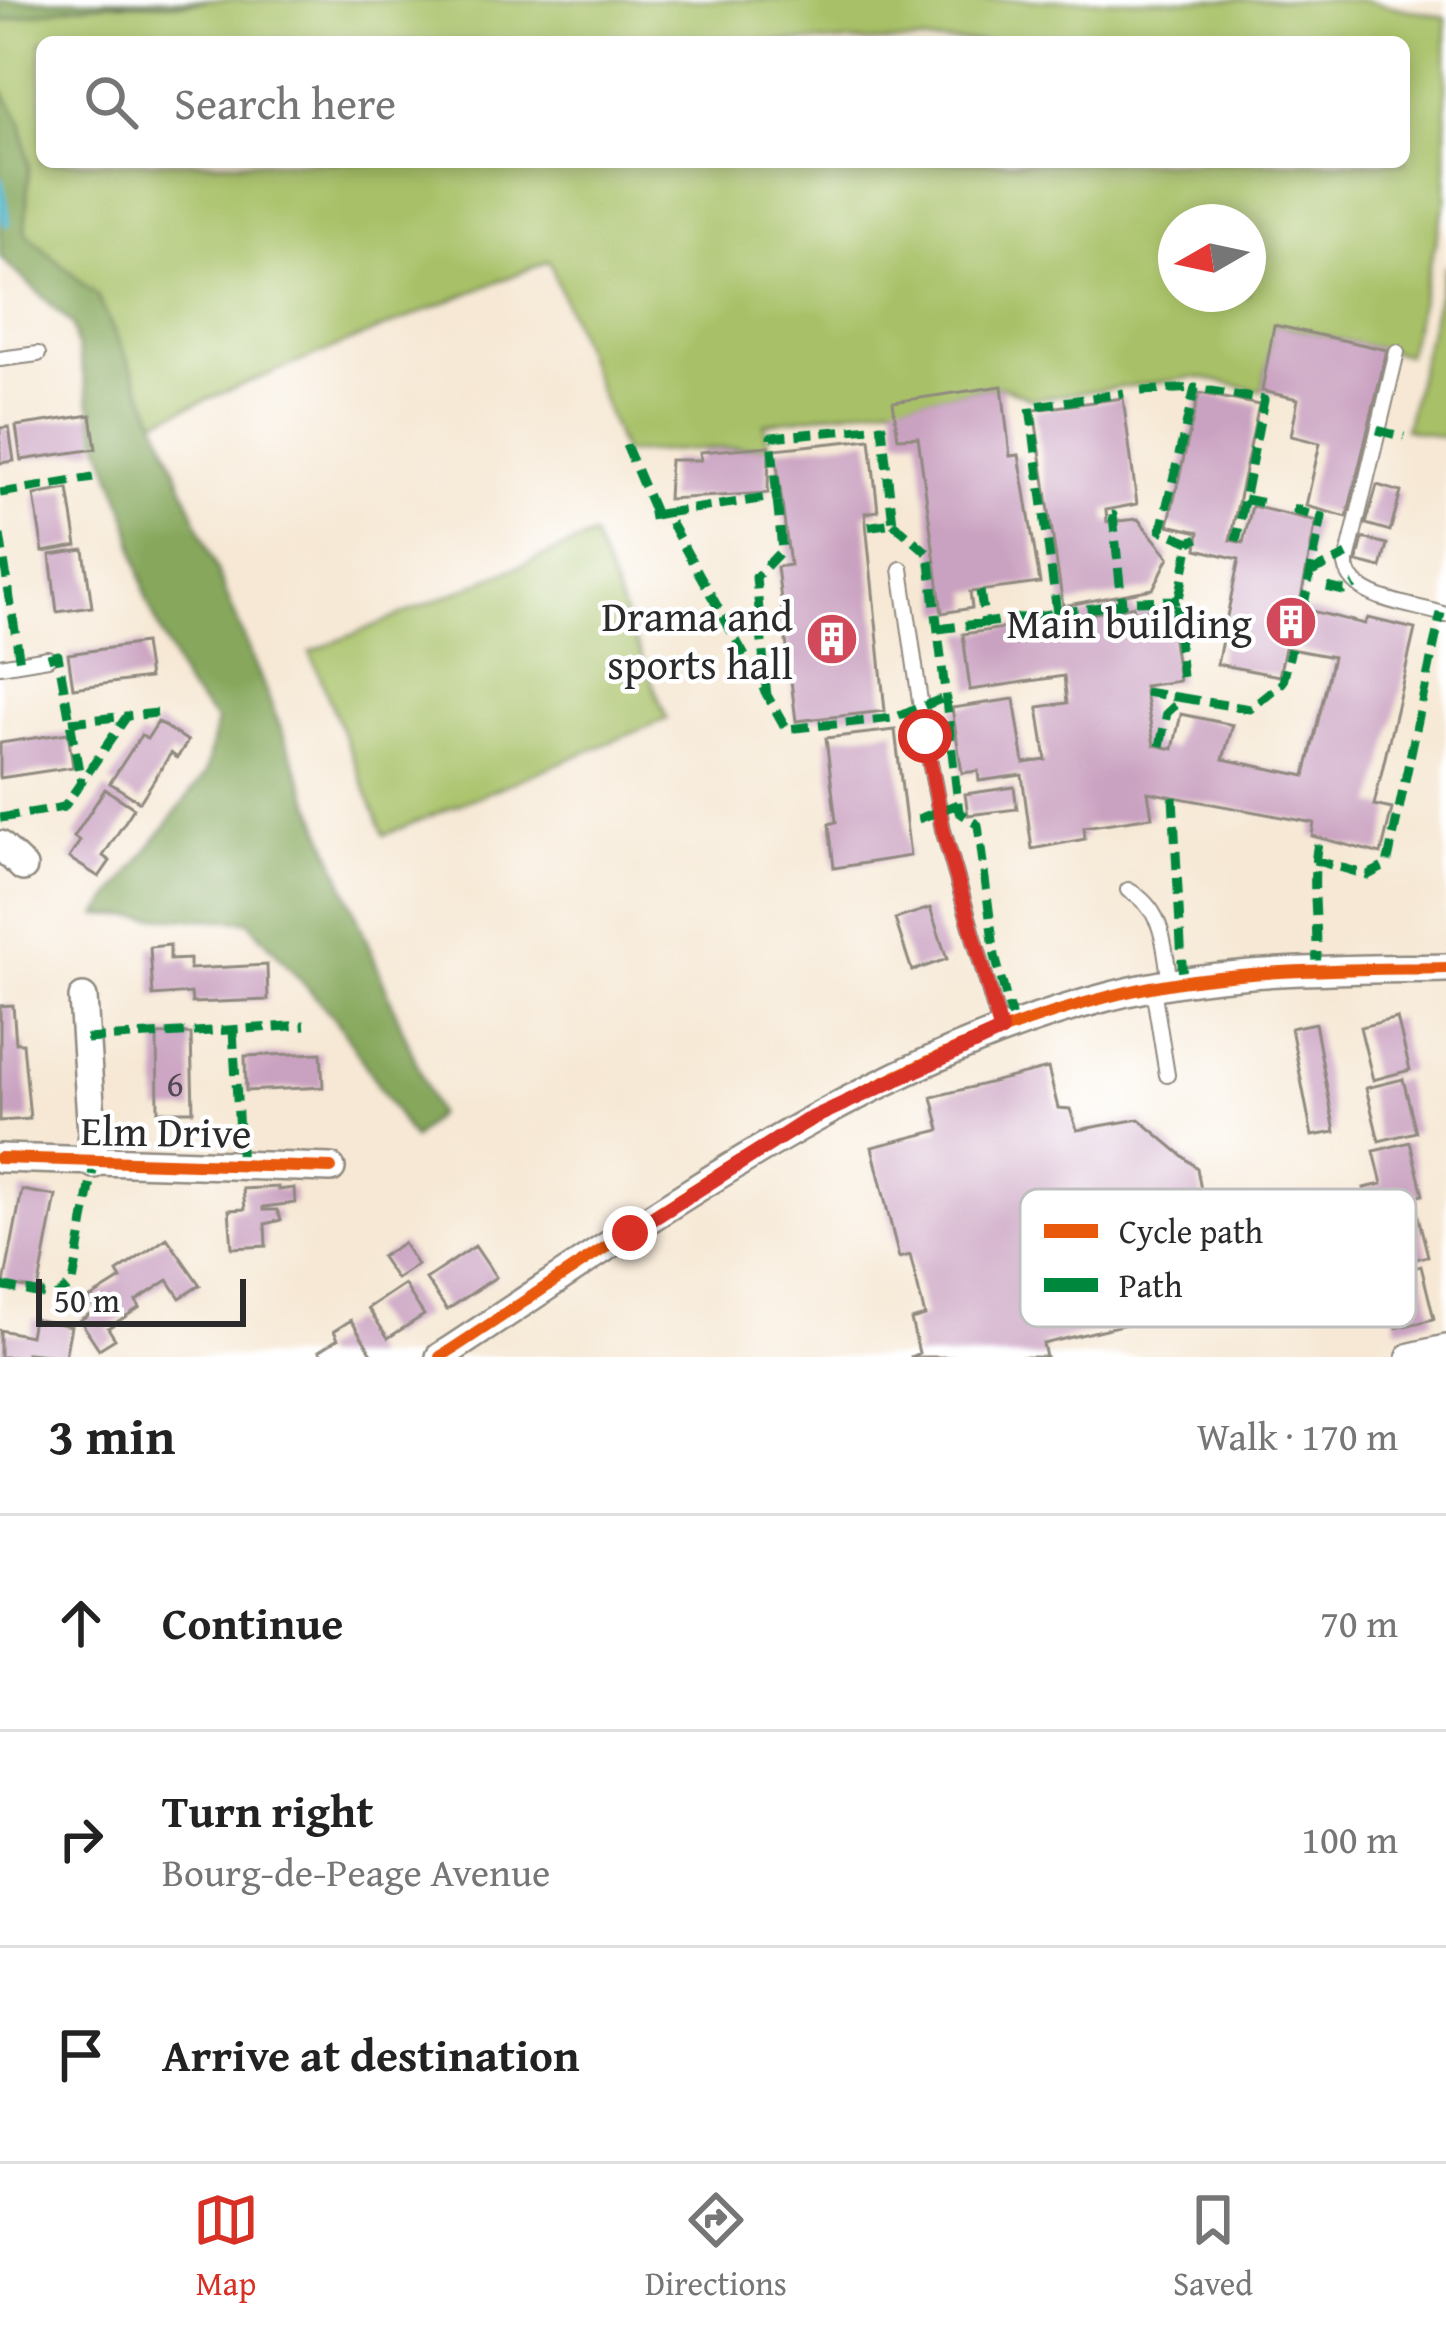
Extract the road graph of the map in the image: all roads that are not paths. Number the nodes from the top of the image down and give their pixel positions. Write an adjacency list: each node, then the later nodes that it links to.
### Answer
1 (1397, 352): 5 (lane)
2 (38, 354): 3 (lane)
3 (0, 359)
4 (901, 569): 14 (lane)
5 (1446, 615)
6 (48, 658): 7 (lane)
7 (0, 666)
8 (0, 845): 9 (street)
9 (23, 866)
10 (1129, 890): 12 (lane)
11 (1446, 968): 12 (street)
12 (1162, 986): 14 (street); 15 (lane)
13 (83, 998): 17 (street, Elm Drive)
14 (1001, 1031): 20 (street)
15 (1167, 1075)
16 (0, 1158): 17 (street, Elm Drive)
17 (94, 1164): 18 (street, Elm Drive)
18 (331, 1168)
19 (1446, 1349): 21 (street)
20 (440, 1357)
21 (1411, 1357)

